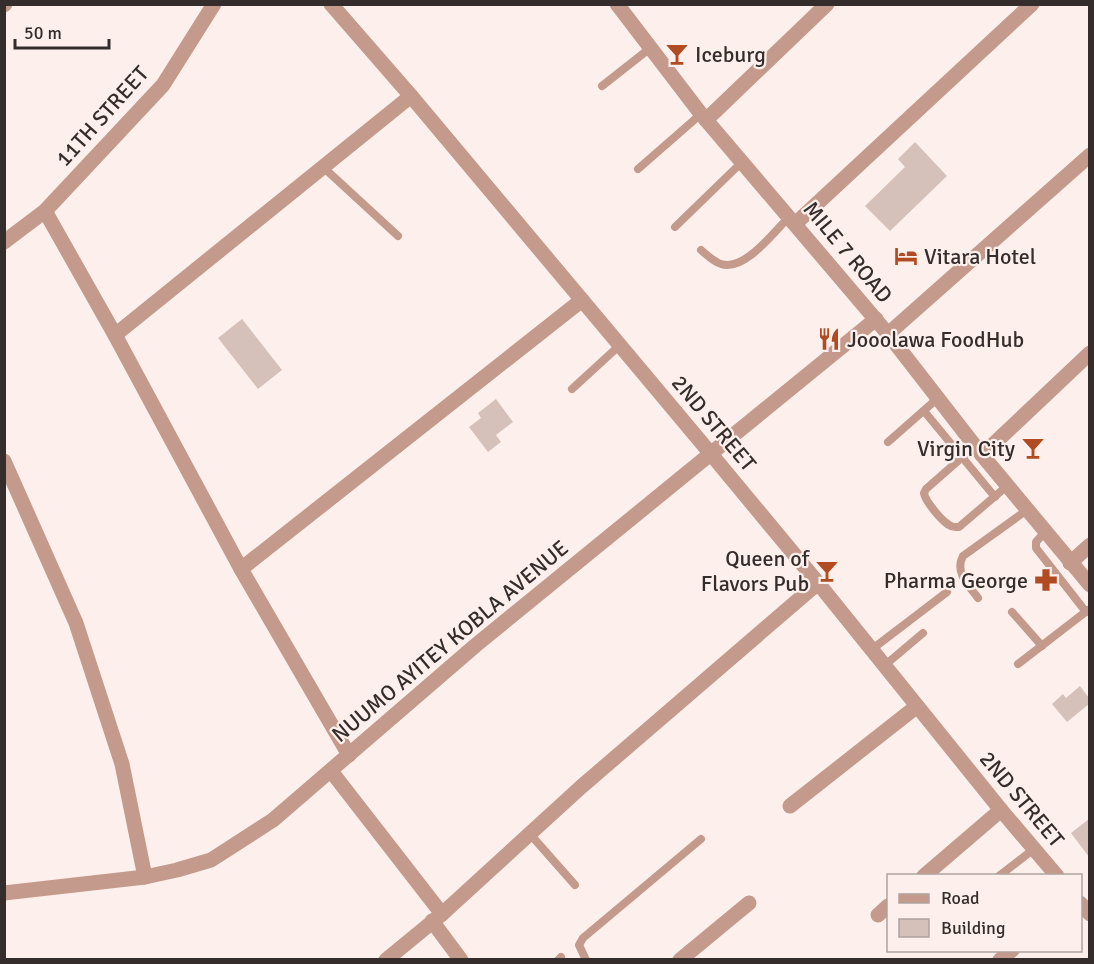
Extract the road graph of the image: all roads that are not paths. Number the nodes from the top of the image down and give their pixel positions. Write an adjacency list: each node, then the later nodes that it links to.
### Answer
1 (214, 4): 14 (street, 11TH STREET)
2 (332, 4): 8 (street, 2ND STREET)
3 (827, 4): 9 (street)
4 (1032, 4): 15 (street)
5 (620, 6): 6 (street, MILE 7 ROAD)
6 (649, 49): 7 (lane); 9 (street, MILE 7 ROAD)
7 (602, 86)
8 (411, 96): 12 (street); 20 (street, 2ND STREET)
9 (704, 117): 11 (street, MILE 7 ROAD); 13 (lane)
10 (1089, 155): 22 (street)
11 (742, 162): 15 (street, MILE 7 ROAD); 16 (lane)
12 (323, 167): 17 (lane); 23 (street)
13 (638, 169)
14 (45, 212): 18 (street, 11TH STREET); 23 (street)
15 (792, 220): 19 (lane); 21 (street, MILE 7 ROAD)
16 (675, 227)
17 (398, 236)
18 (4, 242)
19 (701, 250)
20 (582, 300): 24 (street, 2ND STREET); 42 (street)
21 (876, 319): 22 (street, MILE 7 ROAD); 33 (street, NUUMO AYITEY KOBLA AVENUE)
22 (888, 333): 27 (street, MILE 7 ROAD)
23 (116, 335): 42 (street)
24 (620, 345): 26 (lane); 33 (street, 2ND STREET)
25 (1089, 353): 32 (street)
26 (572, 389)
27 (938, 398): 28 (lane); 29 (street, MILE 7 ROAD)
28 (924, 411): 30 (lane); 31 (lane)
29 (960, 427): 30 (lane); 32 (street, MILE 7 ROAD)
30 (947, 438): 34 (lane)
31 (888, 442)
32 (978, 451): 34 (lane); 36 (street, MILE 7 ROAD)
33 (711, 454): 43 (street, 2ND STREET); 55 (street, NUUMO AYITEY KOBLA AVENUE)
34 (962, 457): 37 (lane); 37 (lane)
35 (4, 460): 65 (street)
36 (1007, 486): 37 (lane); 38 (street, MILE 7 ROAD)
37 (995, 496)
38 (1027, 510): 39 (street, MILE 7 ROAD); 46 (lane)
39 (1045, 532): 41 (street, MILE 7 ROAD); 47 (lane)
40 (1089, 545): 41 (street)
41 (1070, 563): 44 (street, MILE 7 ROAD)
42 (241, 569): 55 (street)
43 (818, 583): 51 (street, 2ND STREET); 59 (street)
44 (1089, 585)
45 (946, 592): 51 (lane)
46 (978, 598)
47 (1088, 611): 50 (lane)
48 (1012, 612): 50 (lane)
49 (923, 633): 53 (lane)
50 (1042, 646): 52 (lane)
51 (871, 650): 53 (street, 2ND STREET)
52 (1018, 664)
53 (884, 666): 54 (street, 2ND STREET)
54 (916, 707): 57 (street); 58 (street, 2ND STREET)
55 (349, 755): 56 (street, NUUMO AYITEY KOBLA AVENUE)
56 (331, 771): 65 (street, NUUMO AYITEY KOBLA AVENUE); 69 (street)
57 (790, 806)
58 (1001, 810): 61 (street, 2ND STREET); 62 (street)
59 (530, 834): 66 (lane); 69 (street)
60 (701, 838): 72 (lane)
61 (1034, 849): 63 (lane); 64 (street, 2ND STREET)
62 (926, 874)
63 (1002, 874)
64 (1055, 874)
65 (145, 877): 67 (street, NUUMO AYITEY KOBLA AVENUE)
66 (575, 885)
67 (4, 893)
68 (749, 903): 73 (street)
69 (437, 917): 70 (street); 71 (street)
70 (386, 960)
71 (461, 960)
72 (586, 960)
73 (680, 960)

